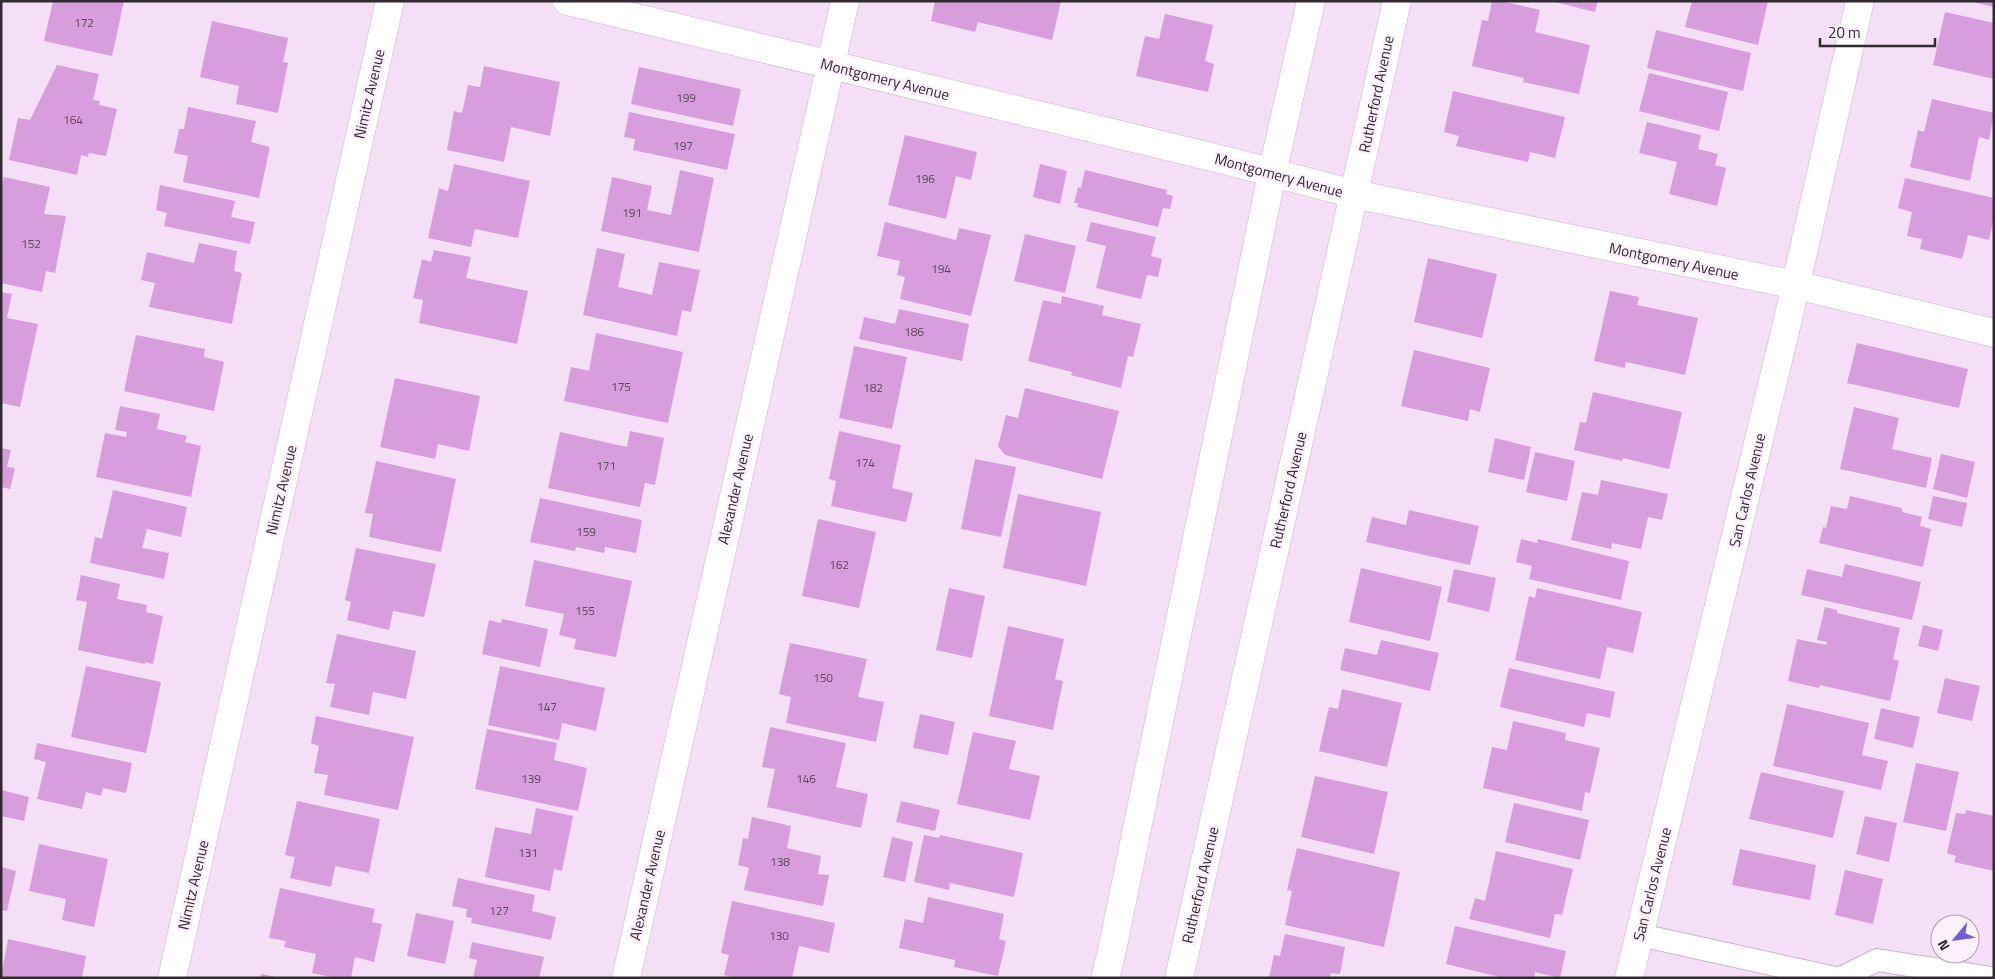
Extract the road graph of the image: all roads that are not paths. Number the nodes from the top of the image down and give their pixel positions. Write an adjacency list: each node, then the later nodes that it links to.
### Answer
1 (390, 1): 13 (street, Nimitz Avenue)
2 (567, 1): 7 (street, Montgomery Avenue)
3 (845, 1): 7 (street, Alexander Avenue)
4 (1311, 1): 8 (street)
5 (1397, 1): 9 (street, Rutherford Avenue)
6 (1860, 1): 10 (street, San Carlos Avenue)
7 (830, 66): 8 (street, Montgomery Avenue); 14 (street, Alexander Avenue)
8 (1272, 174): 9 (street, Montgomery Avenue); 15 (street)
9 (1354, 194): 10 (street, Montgomery Avenue); 16 (street, Rutherford Avenue)
10 (1796, 285): 11 (street, Montgomery Avenue); 12 (street, San Carlos Avenue)
11 (1994, 332)
12 (1640, 935): 17 (street, San Carlos Avenue); 18 (lane)
13 (172, 978)
14 (626, 978)
15 (1105, 978)
16 (1179, 978)
17 (1629, 978)
18 (1835, 978)
19 (1841, 978): 20 (lane)
20 (1991, 978)

